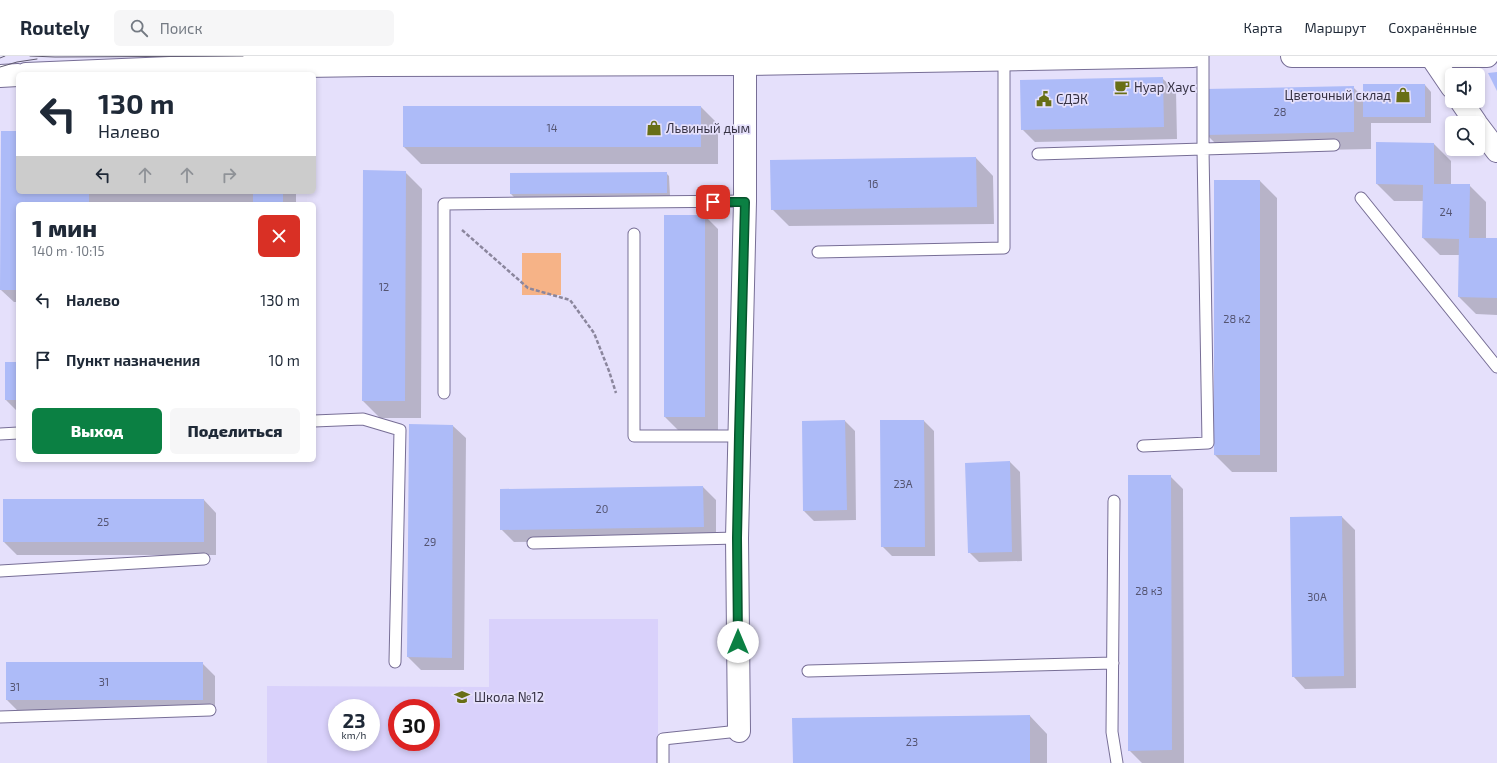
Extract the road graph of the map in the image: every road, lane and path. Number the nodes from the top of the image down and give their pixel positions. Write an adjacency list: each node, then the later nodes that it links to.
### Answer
1 (1193, 56): 6 (street)
2 (1203, 56): 15 (lane)
3 (1292, 56): 4 (street)
4 (1431, 56): 5 (street); 11 (street)
5 (1487, 56)
6 (1004, 60): 7 (street); 21 (lane)
7 (745, 64): 8 (street); 18 (street)
8 (71, 72)
9 (16, 75): 10 (street)
10 (0, 76)
11 (1445, 77)
12 (1466, 108): 13 (street)
13 (1486, 133)
14 (1334, 145): 15 (lane)
15 (1203, 149): 16 (lane); 29 (lane)
16 (1038, 154)
17 (1361, 198): 22 (lane)
18 (745, 202): 19 (lane); 28 (street)
19 (444, 213): 23 (lane); 24 (path)
20 (634, 234): 28 (lane)
21 (818, 252)
22 (1497, 367)
23 (444, 393)
24 (616, 394)
25 (316, 421): 35 (lane)
26 (16, 433): 27 (lane)
27 (0, 434)
28 (739, 436): 31 (street)
29 (1143, 446)
30 (1114, 501): 36 (lane)
31 (737, 538): 32 (lane); 40 (street)
32 (533, 543)
33 (204, 558): 34 (lane)
34 (0, 571)
35 (395, 662)
36 (1112, 663): 37 (lane); 42 (lane)
37 (808, 671)
38 (210, 710): 39 (lane)
39 (0, 717)
40 (739, 731): 41 (lane)
41 (663, 763)
42 (1117, 763)

